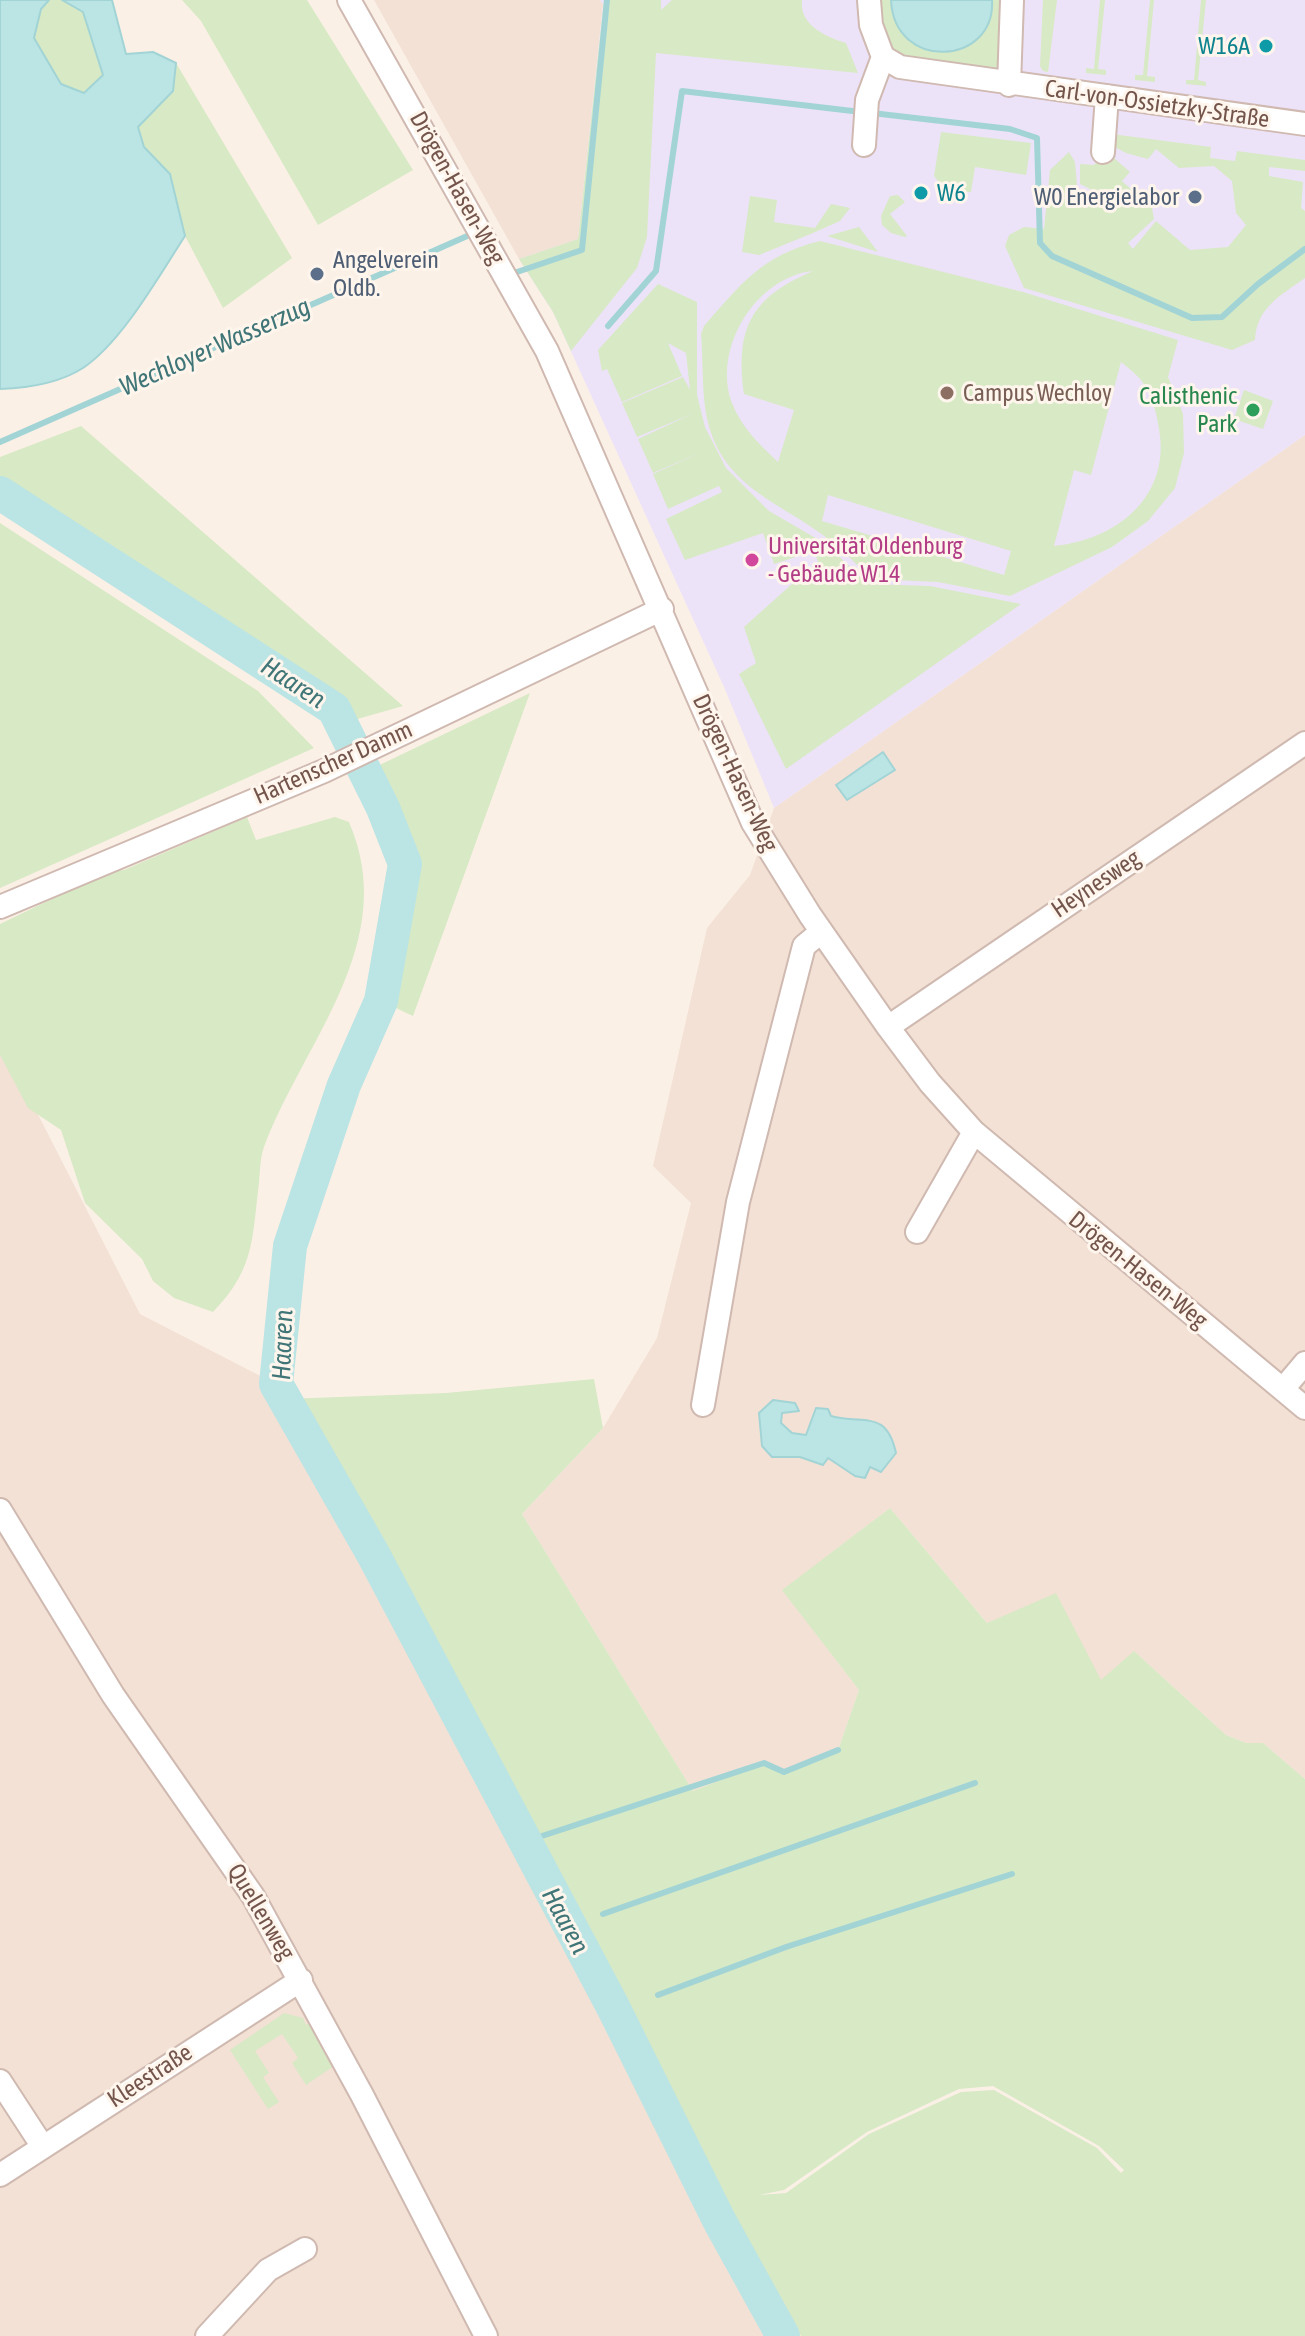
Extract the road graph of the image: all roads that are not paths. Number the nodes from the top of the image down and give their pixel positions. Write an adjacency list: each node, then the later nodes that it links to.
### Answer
1 (349, 0): 10 (street, Drögen-Hasen-Weg)
2 (869, 0): 4 (street)
3 (1012, 0): 5 (street)
4 (883, 57): 5 (street, Carl-von-Ossietzky-Straße); 8 (street)
5 (1009, 85): 6 (street, Carl-von-Ossietzky-Straße)
6 (1107, 96): 7 (street, Carl-von-Ossietzky-Straße); 9 (street)
7 (1305, 124)
8 (864, 145)
9 (1103, 152)
10 (662, 609): 12 (street, Hartenscher Damm); 13 (street, Drögen-Hasen-Weg)
11 (1305, 743): 14 (street, Heynesweg)
12 (0, 907)
13 (821, 932): 14 (street, Drögen-Hasen-Weg); 19 (street)
14 (888, 1027): 15 (street, Drögen-Hasen-Weg)
15 (974, 1132): 16 (street); 18 (street, Drögen-Hasen-Weg)
16 (917, 1232)
17 (1305, 1363): 18 (street)
18 (1283, 1389): 20 (street, Drögen-Hasen-Weg)
19 (703, 1405)
20 (1305, 1408)
21 (0, 1510): 22 (street, Quellenweg)
22 (301, 1980): 24 (street, Kleestraße); 28 (street, Quellenweg)
23 (0, 2081): 24 (street)
24 (43, 2147): 25 (street, Kleestraße)
25 (0, 2175)
26 (305, 2249): 27 (street)
27 (207, 2336)
28 (486, 2336)

